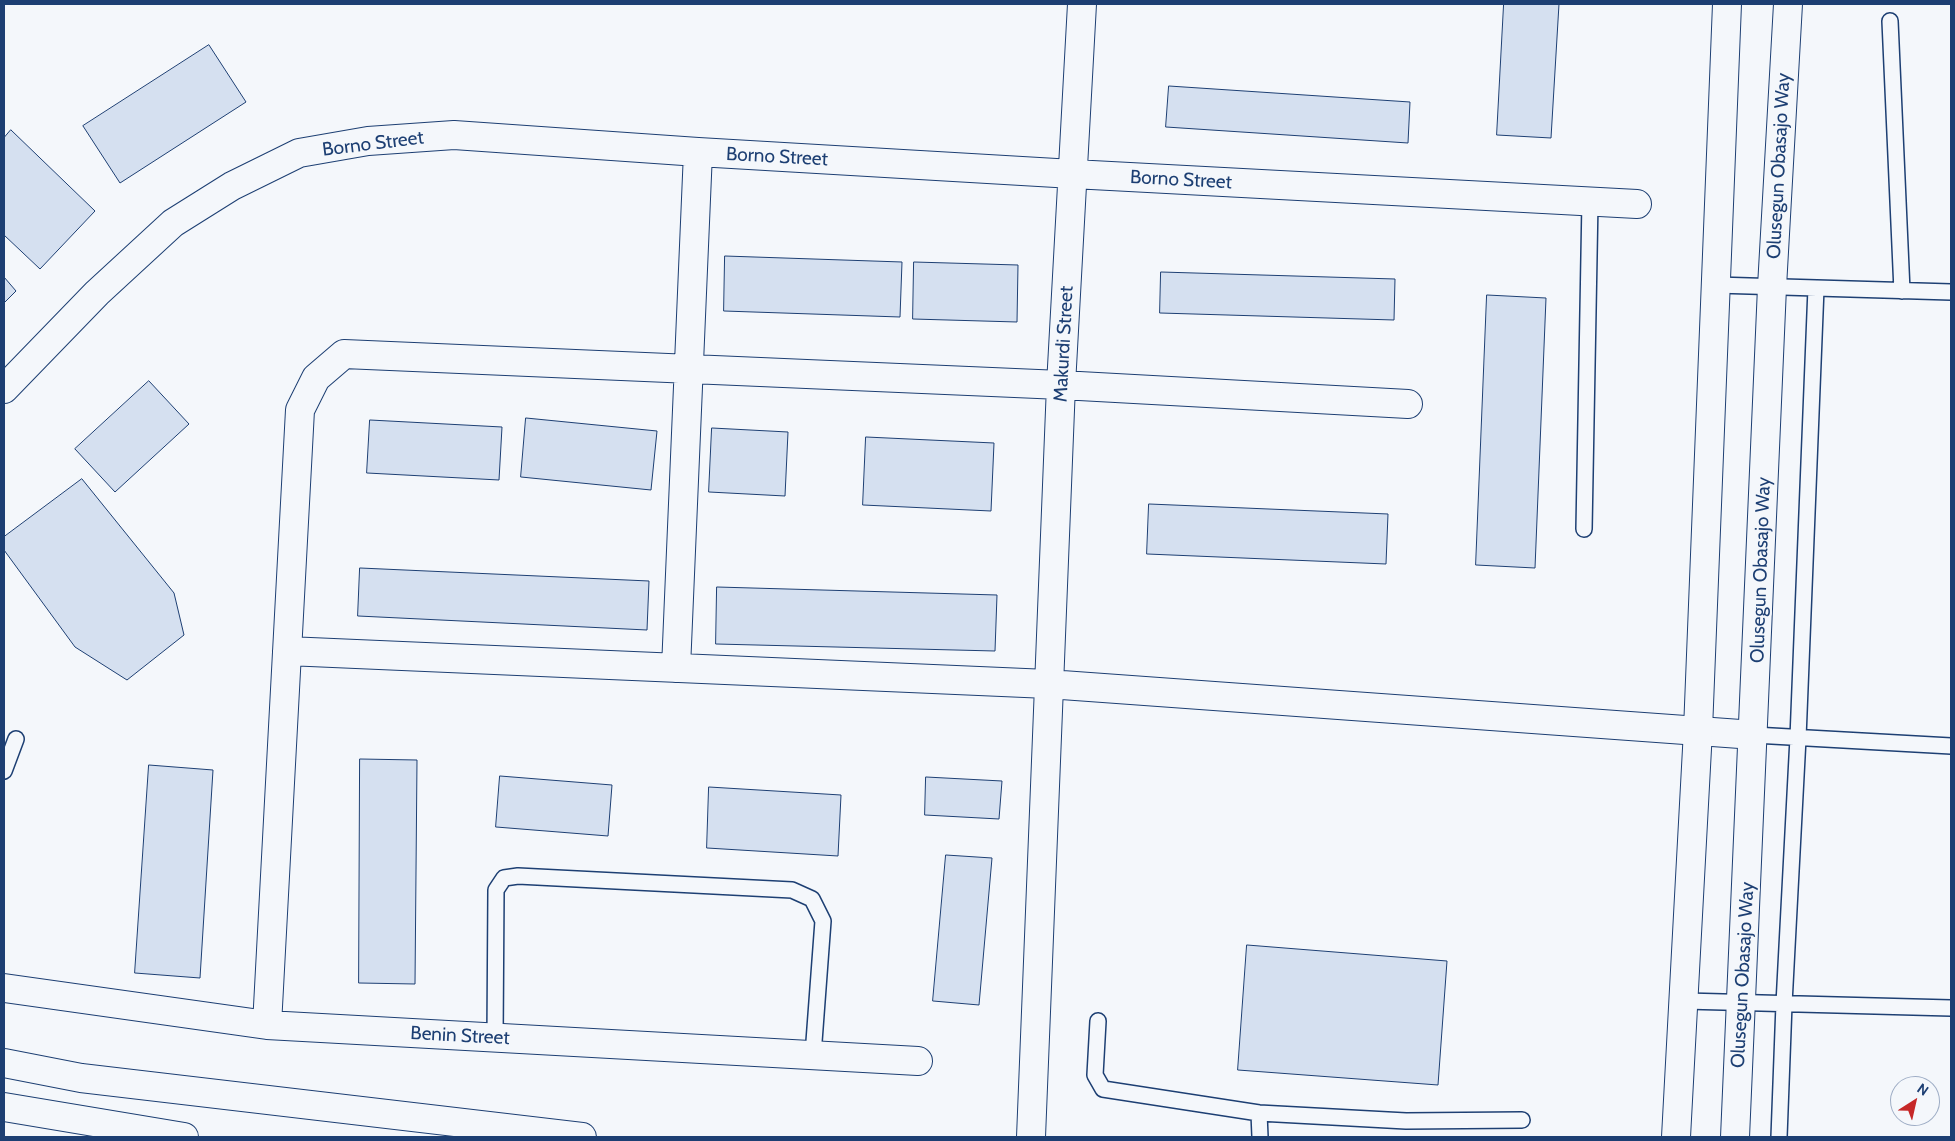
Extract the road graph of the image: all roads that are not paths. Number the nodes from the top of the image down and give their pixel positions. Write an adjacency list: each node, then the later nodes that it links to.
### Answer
1 (1082, 4): 6 (street, Makurdi Street)
2 (1727, 4): 9 (street)
3 (1788, 4): 10 (street, Olusegun Obasajo Way)
4 (1890, 21): 12 (lane)
5 (698, 152): 6 (street, Borno Street); 14 (street); 16 (street, Borno Street)
6 (1072, 174): 7 (street, Borno Street); 15 (street, Makurdi Street)
7 (1590, 201): 8 (street, Borno Street); 18 (lane)
8 (1637, 204)
9 (1716, 284): 10 (lane); 22 (street)
10 (1772, 287): 11 (lane); 23 (street, Olusegun Obasajo Way)
11 (1816, 288): 12 (lane); 25 (lane)
12 (1902, 291): 13 (lane)
13 (1951, 292)
14 (689, 368): 15 (street); 19 (street); 20 (street)
15 (1061, 385): 17 (street); 21 (street, Makurdi Street)
16 (4, 390)
17 (1408, 404)
18 (1584, 529)
19 (288, 651): 20 (street); 34 (street)
20 (676, 668): 21 (street)
21 (1048, 684): 22 (street); 44 (street, Makurdi Street)
22 (1698, 730): 23 (street); 29 (street)
23 (1754, 735): 25 (lane); 30 (street, Olusegun Obasajo Way)
24 (16, 738): 27 (lane)
25 (1798, 738): 26 (lane); 31 (lane)
26 (1951, 746)
27 (4, 771)
28 (4, 988): 34 (street, Benin Street)
29 (1685, 1001): 30 (lane); 46 (street)
30 (1741, 1003): 31 (lane); 47 (street, Olusegun Obasajo Way)
31 (1784, 1004): 32 (lane); 48 (lane)
32 (1951, 1008)
33 (1098, 1021): 40 (lane)
34 (267, 1025): 35 (street, Benin Street)
35 (495, 1038): 36 (street, Benin Street); 36 (lane)
36 (813, 1055): 37 (street, Benin Street)
37 (918, 1061)
38 (4, 1063): 43 (street)
39 (4, 1107): 42 (street)
40 (1259, 1113): 41 (lane); 45 (lane)
41 (1522, 1120)
42 (184, 1137)
43 (582, 1137)
44 (1031, 1137)
45 (1260, 1137)
46 (1676, 1137)
47 (1735, 1137)
48 (1779, 1137)

